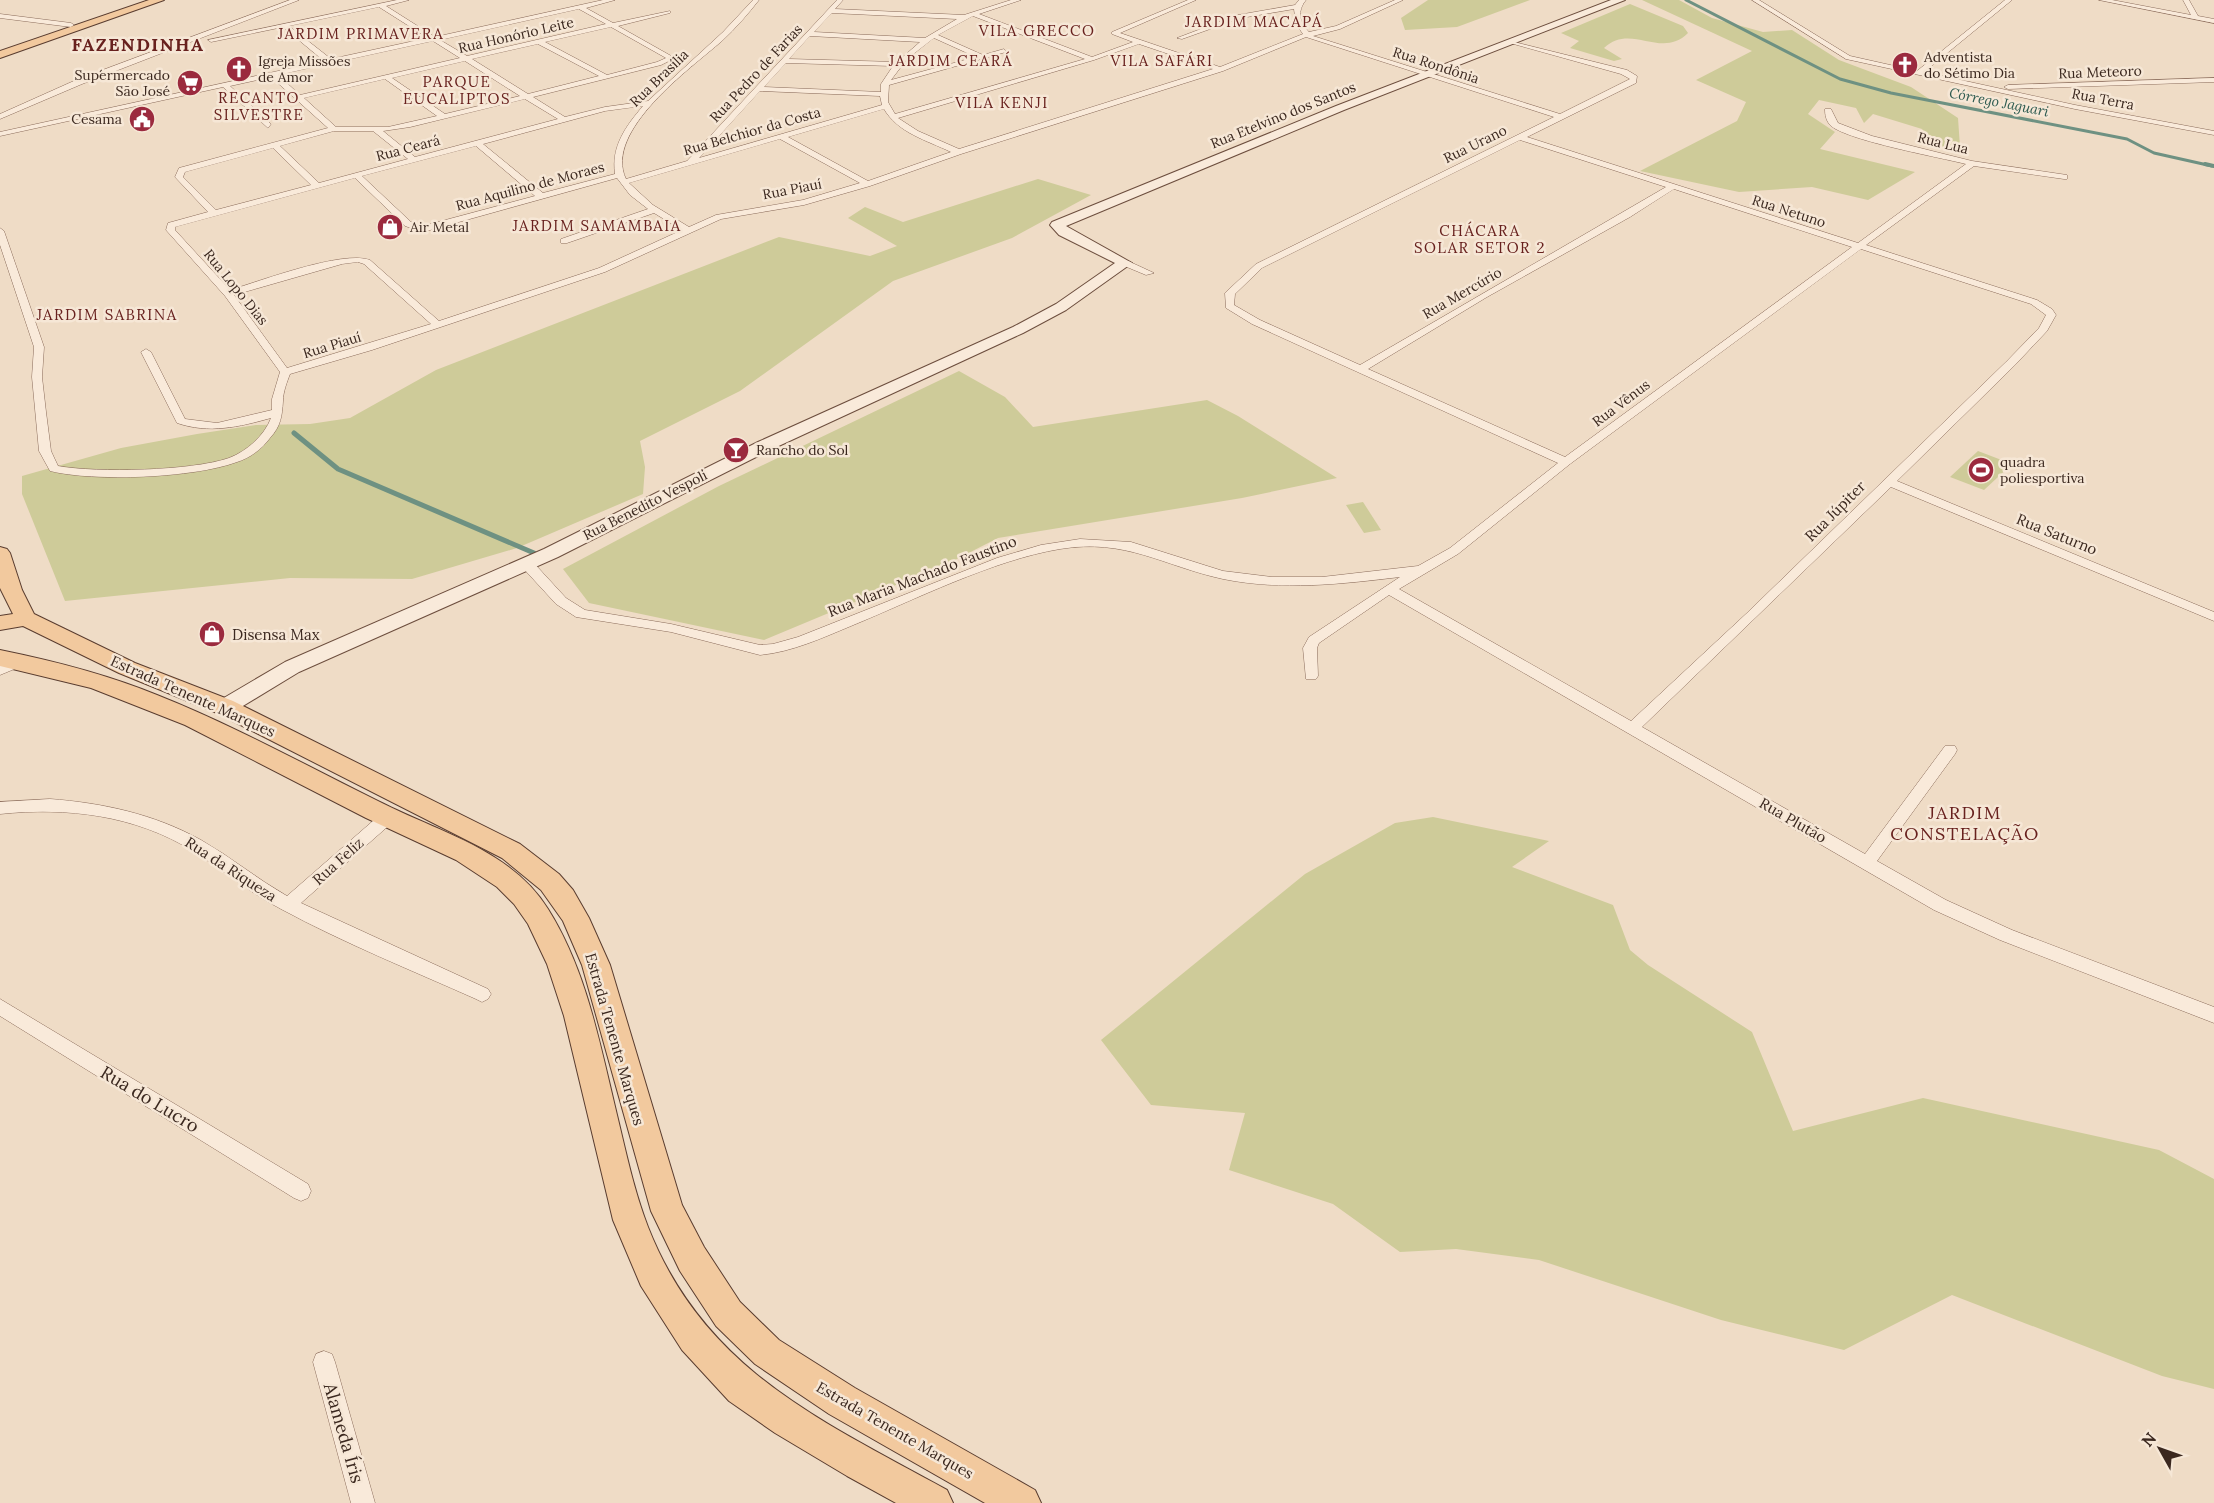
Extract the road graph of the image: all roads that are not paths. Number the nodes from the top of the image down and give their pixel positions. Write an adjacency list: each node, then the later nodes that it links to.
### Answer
1 (144, 0): 30 (main road)
2 (159, 0): 44 (main road)
3 (296, 0): 42 (street)
4 (406, 0): 18 (street)
5 (612, 0): 20 (street)
6 (756, 0): 65 (street, Rua Brasília)
7 (840, 0): 22 (street, Rua Pedro de Farias)
8 (1018, 0): 25 (street)
9 (1192, 0): 39 (street)
10 (1303, 0): 21 (street)
11 (1400, 0): 34 (street, Rua Piauí)
12 (1620, 0): 40 (street, Rua Etelvino dos Santos)
13 (1755, 0): 52 (street)
14 (2102, 0): 28 (street)
15 (2186, 0): 28 (street)
16 (1995, 2): 17 (street)
17 (2006, 2): 52 (street)
18 (380, 5): 31 (street); 37 (street)
19 (544, 6): 24 (street)
20 (580, 7): 24 (street); 32 (street)
21 (1297, 7): 34 (street); 36 (street)
22 (831, 11): 27 (street); 33 (street, Rua Pedro de Farias)
23 (668, 12): 32 (street, Rua Honório Leite)
24 (548, 14): 37 (street)
25 (974, 14): 27 (street); 47 (street)
26 (0, 16): 30 (street)
27 (965, 17): 35 (street)
28 (2196, 18): 29 (street)
29 (2214, 21)
30 (71, 25): 41 (main road)
31 (284, 25): 42 (street); 49 (street)
32 (613, 25): 38 (street, Rua Honório Leite); 55 (street)
33 (809, 34): 35 (street); 48 (street, Rua Pedro de Farias)
34 (1306, 34): 51 (street, Rua Piauí); 54 (street, Rua Rondônia)
35 (931, 38): 45 (street); 50 (street)
36 (1180, 38)
37 (433, 39): 46 (street); 49 (street)
38 (539, 42): 46 (street, Rua Honório Leite); 55 (street)
39 (1138, 42): 47 (street); 51 (street)
40 (1512, 42): 54 (street, Rua Etelvino dos Santos); 71 (street, Rua Urano)
41 (0, 49)
42 (164, 50): 68 (street)
43 (1004, 51): 45 (street)
44 (0, 55)
45 (982, 57): 58 (street)
46 (465, 59): 56 (street, Rua Honório Leite); 63 (street)
47 (1092, 59): 70 (street)
48 (784, 61): 50 (street); 61 (street, Rua Pedro de Farias)
49 (330, 62): 53 (street)
50 (897, 64): 58 (street)
51 (1220, 69): 82 (street, Rua Piauí)
52 (1917, 74): 60 (street)
53 (272, 75): 59 (street); 64 (street)
54 (1426, 75): 71 (street, Rua Rondônia); 100 (street, Rua Etelvino dos Santos)
55 (604, 76): 63 (street)
56 (386, 78): 64 (street, Rua Honório Leite); 69 (street)
57 (2214, 80): 60 (street, Rua Meteoro)
58 (885, 84): 62 (street)
59 (225, 85): 73 (street); 77 (street)
60 (1988, 88): 76 (street, Rua Terra)
61 (758, 89): 62 (street); 84 (street, Rua Pedro de Farias)
62 (883, 94): 66 (street)
63 (525, 96): 69 (street); 72 (street)
64 (299, 98): 75 (street)
65 (648, 104): 72 (street, Rua Ceará); 88 (street, Rua Brasília)
66 (886, 106): 70 (street); 78 (street, Rua Belchior da Costa)
67 (1828, 111): 85 (street, Rua Lua)
68 (0, 117)
69 (444, 117): 74 (street)
70 (892, 117): 82 (street)
71 (1560, 117): 79 (street, Rua Urano)
72 (564, 120): 80 (street, Rua Ceará)
73 (268, 126)
74 (374, 128): 75 (street); 83 (street)
75 (334, 129): 81 (street)
76 (2214, 133)
77 (0, 134)
78 (782, 137): 84 (street, Rua Belchior da Costa); 89 (street)
79 (1520, 137): 91 (street, Rua Netuno); 106 (street, Rua Urano)
80 (478, 144): 83 (street, Rua Ceará); 92 (street)
81 (274, 146): 90 (street); 94 (street)
82 (958, 152): 89 (street, Rua Piauí)
83 (414, 160): 86 (street, Rua Ceará)
84 (690, 163): 88 (street, Rua Belchior da Costa)
85 (1972, 163): 87 (street, Rua Lua); 99 (street, Rua Vênus)
86 (356, 175): 90 (street, Rua Ceará); 92 (street, Rua Aquilino de Moraes)
87 (2064, 177)
88 (622, 179): 92 (street, Rua Aquilino de Moraes); 93 (street)
89 (867, 184): 96 (street, Rua Piauí)
90 (317, 186): 94 (street, Rua Ceará)
91 (1671, 187): 99 (street, Rua Netuno); 106 (street, Rua Mercúrio)
92 (542, 197)
93 (655, 210): 96 (street); 98 (street)
94 (213, 212): 95 (street, Rua Ceará)
95 (176, 222): 102 (street, Rua Lopo Dias)
96 (688, 230): 104 (street, Rua Piauí)
97 (0, 231): 108 (street)
98 (564, 241)
99 (1857, 247): 103 (street, Rua Netuno); 109 (street, Rua Vênus)
100 (1125, 263): 101 (street, Rua Etelvino dos Santos); 112 (street, Rua Benedito Vespoli)
101 (1149, 273)
102 (228, 294): 104 (street); 107 (street, Rua Lopo Dias)
103 (2049, 311): 110 (street, Rua Júpiter)
104 (438, 325): 107 (street, Rua Piauí)
105 (146, 352): 108 (street)
106 (1360, 369): 109 (street)
107 (285, 372): 108 (street)
108 (278, 412)
109 (1566, 462): 113 (street, Rua Vênus)
110 (1888, 482): 116 (street, Rua Saturno); 122 (street, Rua Júpiter)
111 (0, 553): 115 (main road)
112 (527, 564): 113 (street, Rua Maria Machado Faustino); 121 (street, Rua Benedito Vespoli)
113 (1422, 570): 114 (street, Rua Vênus)
114 (1389, 590): 120 (street, Rua Vênus); 122 (street, Rua Plutão)
115 (5, 595): 118 (main road)
116 (2214, 617)
117 (0, 623): 118 (main road)
118 (38, 626): 119 (main road); 121 (main road, Estrada Tenente Marques)
119 (6, 663): 125 (main road, Estrada Tenente Marques)
120 (1311, 676)
121 (225, 706): 135 (main road, Estrada Tenente Marques)
122 (1632, 728): 126 (street, Rua Plutão)
123 (1950, 750): 126 (street)
124 (0, 808): 127 (street, Rua da Riqueza)
125 (388, 817): 127 (street, Rua Feliz); 134 (main road, Estrada Tenente Marques)
126 (1867, 863): 130 (street, Rua Plutão)
127 (288, 905): 128 (street, Rua da Riqueza)
128 (482, 994)
129 (0, 1007): 131 (street, Rua do Lucro)
130 (2214, 1015)
131 (301, 1191)
132 (324, 1362): 133 (street, Alameda Íris)
133 (363, 1503)
134 (934, 1503)
135 (1022, 1503)

